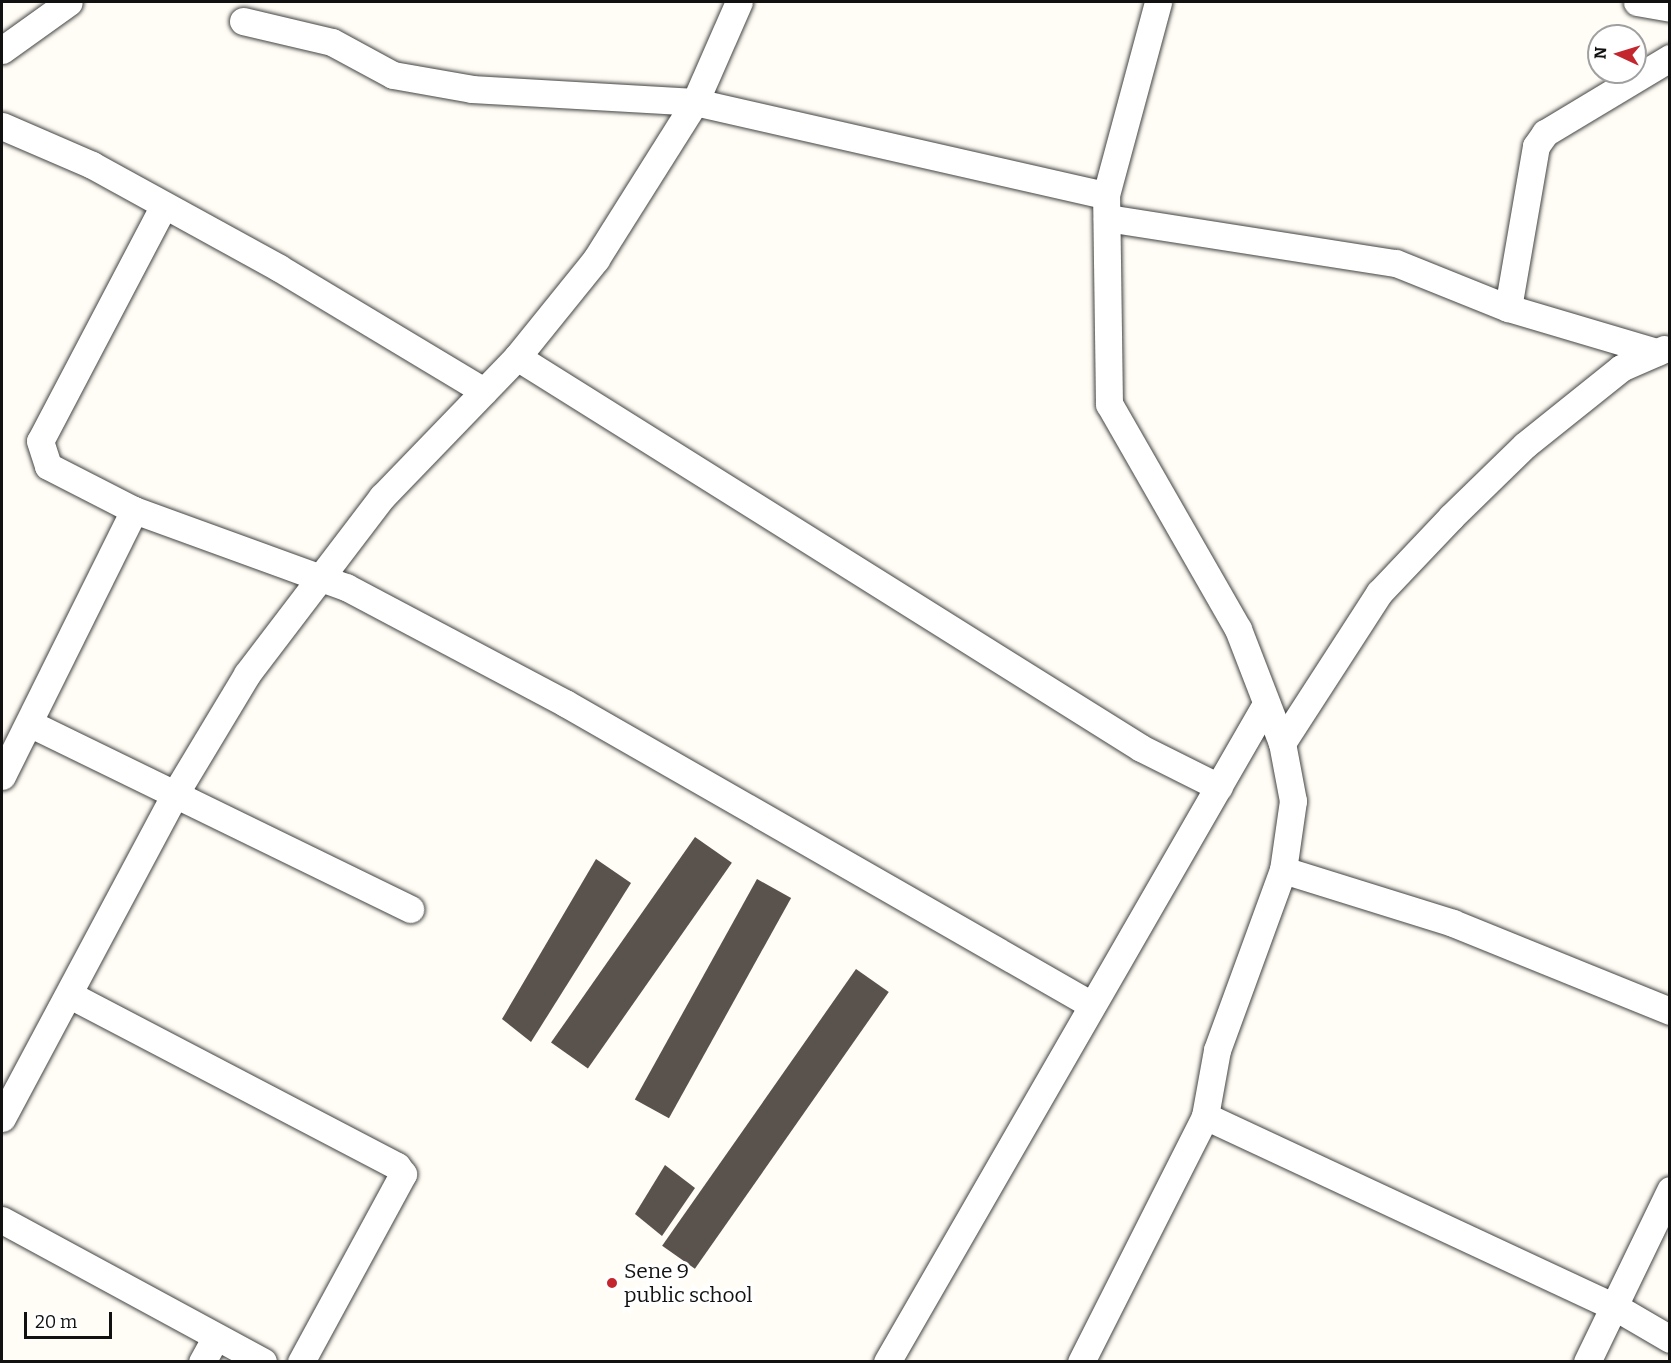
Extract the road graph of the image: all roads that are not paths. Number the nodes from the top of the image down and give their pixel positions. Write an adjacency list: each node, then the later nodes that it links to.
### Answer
1 (69, 2): 7 (street)
2 (739, 2): 9 (street)
3 (1158, 2): 12 (street)
4 (1637, 2): 5 (street)
5 (1670, 8)
6 (243, 21): 9 (street)
7 (2, 50)
8 (1670, 58): 13 (street)
9 (695, 102): 12 (street); 15 (street)
10 (2, 126): 11 (street)
11 (163, 207): 16 (street); 17 (street)
12 (1106, 207): 13 (street); 19 (street)
13 (1508, 308): 14 (street)
14 (1663, 349): 21 (street)
15 (517, 357): 16 (street); 23 (street)
16 (484, 391): 18 (street)
17 (134, 510): 18 (street); 20 (street)
18 (318, 578): 24 (street); 28 (street)
19 (1266, 704): 21 (street); 23 (street)
20 (31, 724): 22 (street); 24 (street)
21 (1282, 743): 25 (street)
22 (2, 776)
23 (1219, 786): 28 (street)
24 (175, 794): 26 (street); 27 (street)
25 (1283, 870): 29 (street); 30 (street)
26 (410, 909)
27 (70, 995): 31 (street); 38 (street)
28 (1092, 1005): 39 (street)
29 (1670, 1011)
30 (1205, 1116): 34 (street); 40 (street)
31 (2, 1118)
32 (1670, 1190): 34 (street)
33 (2, 1220): 36 (street)
34 (1617, 1308): 35 (street); 41 (street)
35 (1670, 1339)
36 (208, 1351): 37 (street)
37 (263, 1362)
38 (301, 1362)
39 (887, 1362)
40 (1081, 1362)
41 (1587, 1362)

